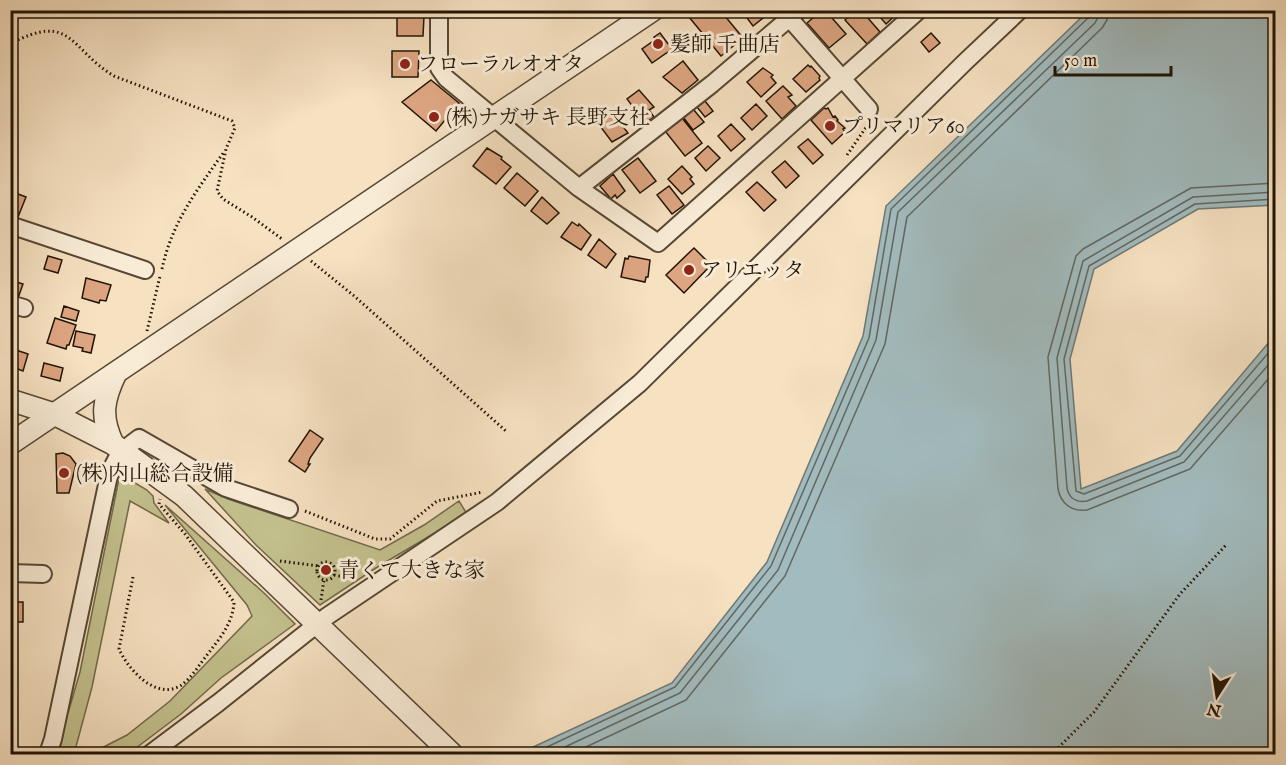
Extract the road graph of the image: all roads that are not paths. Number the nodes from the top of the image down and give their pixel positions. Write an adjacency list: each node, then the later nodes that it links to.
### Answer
1 (439, 10): 8 (street)
2 (653, 10): 8 (street)
3 (919, 10): 6 (street)
4 (1020, 10): 20 (street)
5 (791, 13): 6 (street); 9 (street)
6 (842, 79): 7 (street); 9 (street)
7 (869, 109)
8 (494, 117): 9 (street); 12 (street)
9 (579, 188)
10 (10, 225): 11 (street)
11 (145, 270)
12 (116, 373): 14 (street); 16 (street)
13 (10, 400): 14 (street)
14 (54, 414): 15 (street); 16 (street)
15 (10, 444)
16 (118, 448): 17 (street); 20 (street); 21 (street)
17 (288, 509)
18 (10, 573): 19 (street)
19 (44, 574)
20 (324, 629): 22 (street); 23 (street)
21 (48, 754)
22 (150, 754)
23 (452, 754)

